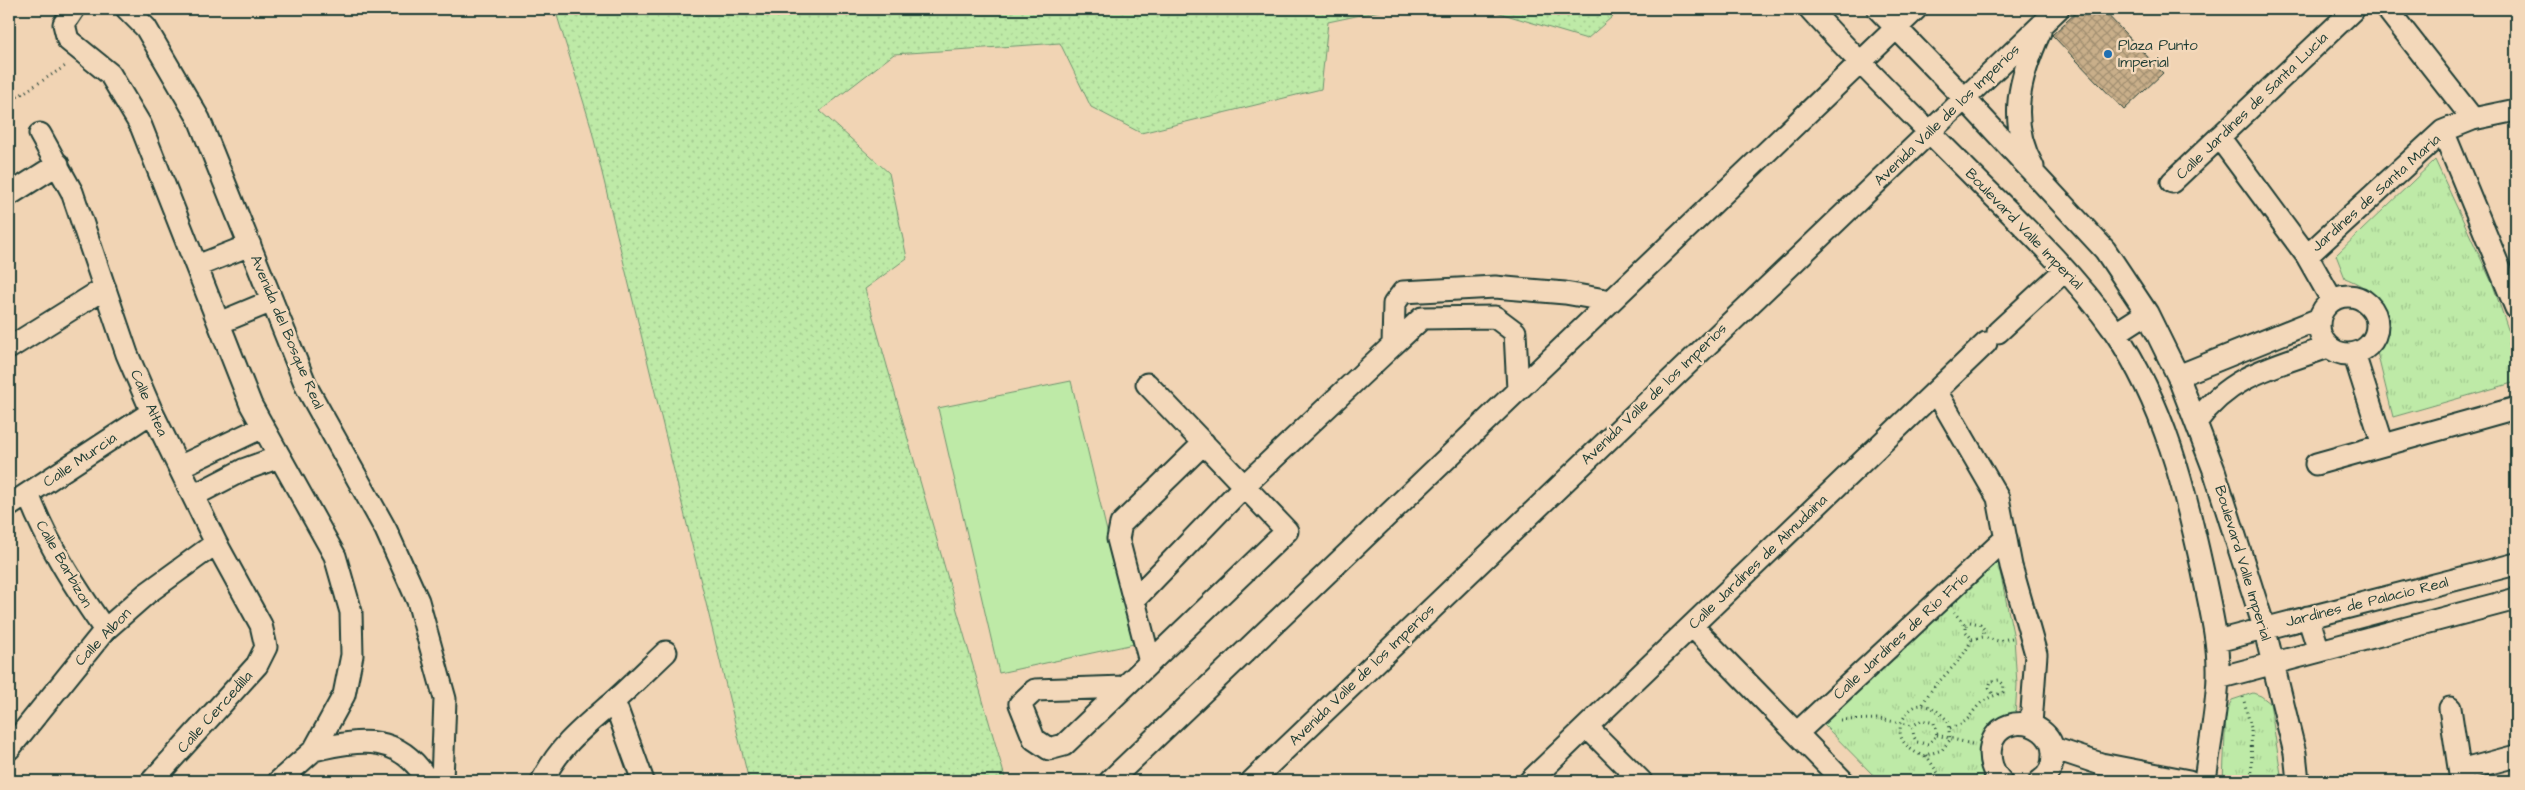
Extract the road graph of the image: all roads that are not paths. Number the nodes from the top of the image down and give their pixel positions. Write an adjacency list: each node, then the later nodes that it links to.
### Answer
1 (74, 9): 24 (street)
2 (127, 9): 22 (street, Avenida del Bosque Real)
3 (1810, 9): 10 (street, Boulevard Valle Imperial)
4 (1878, 9): 9 (street, Boulevard Valle Imperial)
5 (1916, 9): 9 (street)
6 (2354, 9): 17 (street, Calle Jardines de Santa Lucía)
7 (2386, 9): 13 (street)
8 (2051, 15): 11 (street, Avenida Valle de los Imperios); 20 (street)
9 (1896, 28): 10 (street); 11 (street, Boulevard Valle Imperial)
10 (1860, 63): 15 (street, Boulevard Valle Imperial); 31 (street)
11 (1964, 98): 15 (street, Avenida Valle de los Imperios); 20 (street, Boulevard Valle Imperial)
12 (2516, 110): 13 (street, Jardines de Santa María)
13 (2473, 119): 14 (street, Jardines de Santa María)
14 (2443, 131): 23 (street, Jardines de Santa María); 25 (street)
15 (1929, 132): 26 (street, Boulevard Valle Imperial); 97 (street, Avenida Valle de los Imperios)
16 (40, 134): 18 (street, Calle Altea)
17 (2219, 138): 19 (street, Calle Jardines de Santa Lucía); 23 (street)
18 (58, 164): 21 (street); 28 (street, Calle Altea)
19 (2172, 182)
20 (2045, 186): 33 (street, Boulevard Valle Imperial)
21 (9, 195)
22 (250, 245): 24 (street); 30 (street, Avenida del Bosque Real)
23 (2306, 256): 29 (street)
24 (197, 266): 36 (street)
25 (2508, 268): 32 (street)
26 (2065, 270): 37 (street, Boulevard Valle Imperial); 47 (street, Calle Jardines de Almudaina)
27 (1495, 287): 31 (street); 34 (street); 38 (street)
28 (105, 288): 40 (street); 49 (street, Calle Altea)
29 (2332, 300): 35 (street); 42 (street)
30 (272, 301): 36 (street); 93 (street, Avenida del Bosque Real)
31 (1611, 301): 46 (street)
32 (2516, 308)
33 (2147, 313): 37 (street); 43 (street, Boulevard Valle Imperial)
34 (1495, 317): 38 (street); 46 (street)
35 (2319, 319): 39 (street); 41 (street)
36 (219, 322): 51 (street)
37 (2116, 333): 70 (street, Boulevard Valle Imperial)
38 (1394, 345): 57 (street)
39 (2328, 347): 42 (street); 44 (street)
40 (9, 348)
41 (2234, 354): 43 (street); 44 (street)
42 (2354, 354): 53 (street)
43 (2178, 376): 50 (street, Boulevard Valle Imperial)
44 (2245, 378): 50 (street)
45 (1147, 384): 52 (street)
46 (1518, 390): 96 (street)
47 (1936, 391): 61 (street); 67 (street, Calle Jardines de Almudaina)
48 (2516, 408): 53 (street)
49 (152, 412): 56 (street, Calle Altea); 58 (street, Calle Murcia)
50 (2196, 421): 68 (street, Boulevard Valle Imperial)
51 (263, 427): 54 (street); 56 (street)
52 (1204, 443): 57 (street); 65 (street)
53 (2383, 445): 55 (street)
54 (280, 457): 59 (street); 85 (street)
55 (2316, 464)
56 (179, 467): 59 (street, Calle Altea)
57 (1245, 485): 65 (street); 73 (street)
58 (28, 494): 60 (street, Calle Murcia); 69 (street, Calle Barbizon)
59 (193, 496): 62 (street, Calle Altea)
60 (9, 506)
61 (2006, 538): 80 (street); 82 (street, Calle Jardines de Río Frío)
62 (216, 543): 69 (street, Calle Albon); 75 (street, Calle Altea)
63 (2516, 564): 66 (street, Jardines de Palacio Real)
64 (2516, 599): 71 (street)
65 (1134, 600): 73 (street)
66 (2308, 616): 68 (street, Jardines de Palacio Real); 71 (street)
67 (1692, 626): 81 (street, Calle Jardines de Almudaina); 82 (street)
68 (2264, 627): 70 (street, Jardines de Palacio Real); 74 (street, Boulevard Valle Imperial)
69 (105, 630): 83 (street, Calle Albon)
70 (2217, 640): 76 (street, Boulevard Valle Imperial)
71 (2319, 651): 74 (street)
72 (666, 652): 78 (street)
73 (1150, 662): 77 (street)
74 (2274, 664): 76 (street); 104 (street, Boulevard Valle Imperial)
75 (257, 665): 90 (street, Calle Cercedilla)
76 (2218, 678): 103 (street, Boulevard Valle Imperial)
77 (1124, 687)
78 (614, 701): 94 (street); 95 (street)
79 (2450, 708): 87 (street)
80 (2031, 724): 84 (street); 101 (street)
81 (1587, 727): 98 (street, Calle Jardines de Almudaina); 99 (street)
82 (1797, 733): 100 (street)
83 (13, 734)
84 (2054, 748): 88 (street); 89 (street)
85 (314, 750): 91 (street); 92 (street)
86 (2516, 756): 87 (street)
87 (2460, 776)
88 (2145, 777): 102 (street)
89 (2048, 780)
90 (152, 781)
91 (279, 781)
92 (428, 781)
93 (442, 781)
94 (542, 781)
95 (643, 781)
96 (1110, 781)
97 (1252, 781)
98 (1530, 781)
99 (1641, 781)
100 (1843, 781)
101 (2001, 781)
102 (2189, 781)
103 (2205, 781)
104 (2298, 781)

